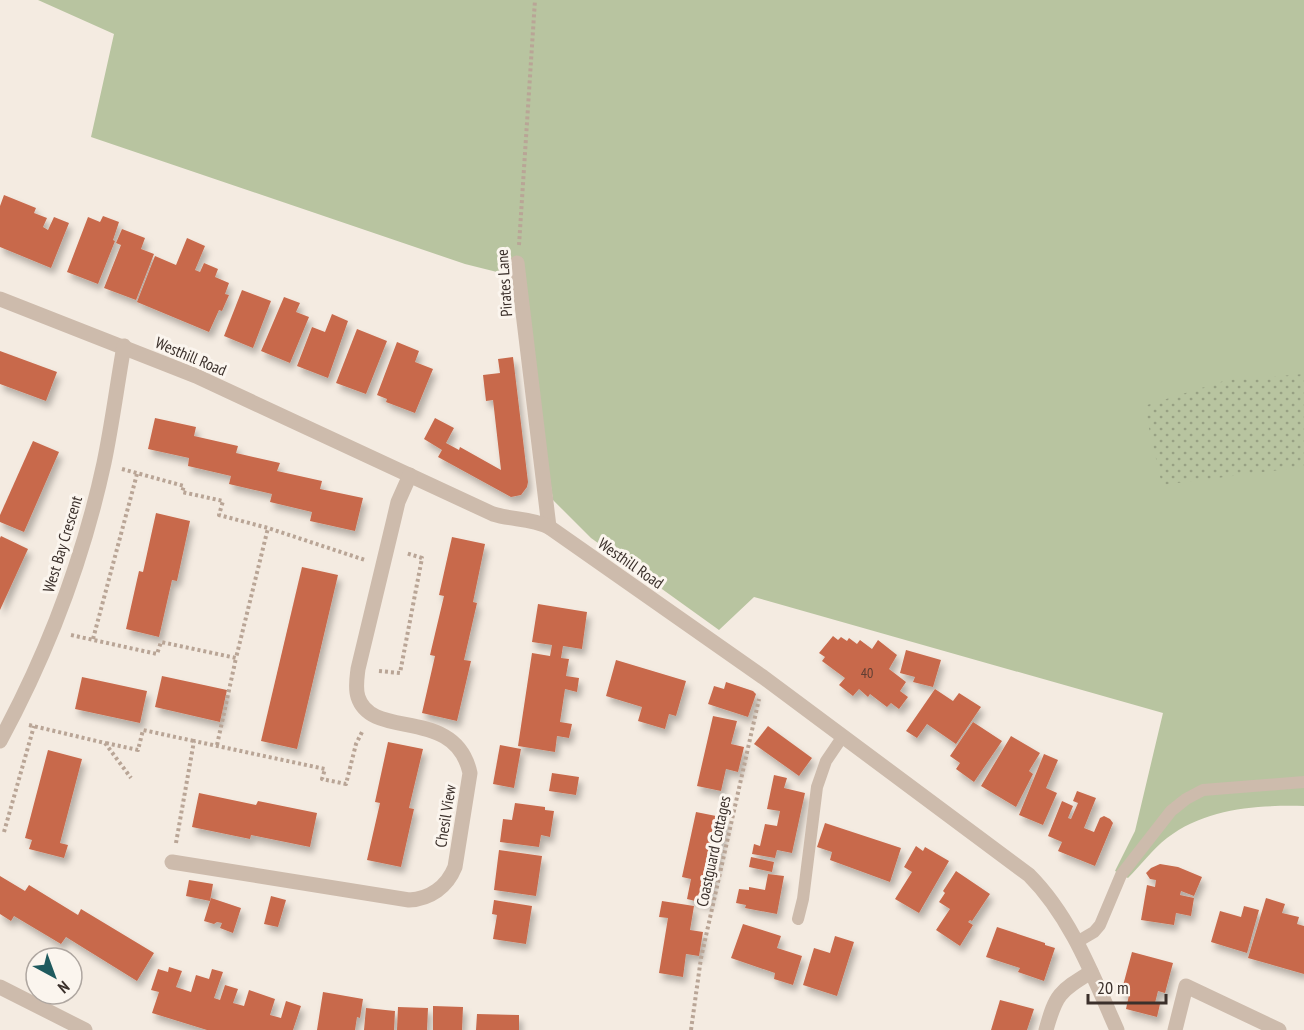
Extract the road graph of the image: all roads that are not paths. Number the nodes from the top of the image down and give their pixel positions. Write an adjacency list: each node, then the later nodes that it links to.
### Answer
1 (517, 263): 5 (street, Pirates Lane)
2 (0, 299): 3 (street, Westhill Road)
3 (124, 346): 4 (street, Westhill Road); 7 (street, West Bay Crescent)
4 (410, 475): 5 (street, Westhill Road); 9 (street, Chesil View)
5 (549, 526): 6 (street, Westhill Road)
6 (843, 736): 10 (lane); 11 (street, Westhill Road)
7 (0, 741)
8 (1304, 782): 11 (lane)
9 (172, 862)
10 (798, 919)
11 (1077, 942): 12 (street, Westhill Road)
12 (1091, 972): 15 (street); 16 (street, Westhill Road)
13 (0, 987): 14 (street)
14 (85, 1030)
15 (1046, 1030)
16 (1117, 1030)
17 (1175, 1030): 18 (street)
18 (1279, 1030)

